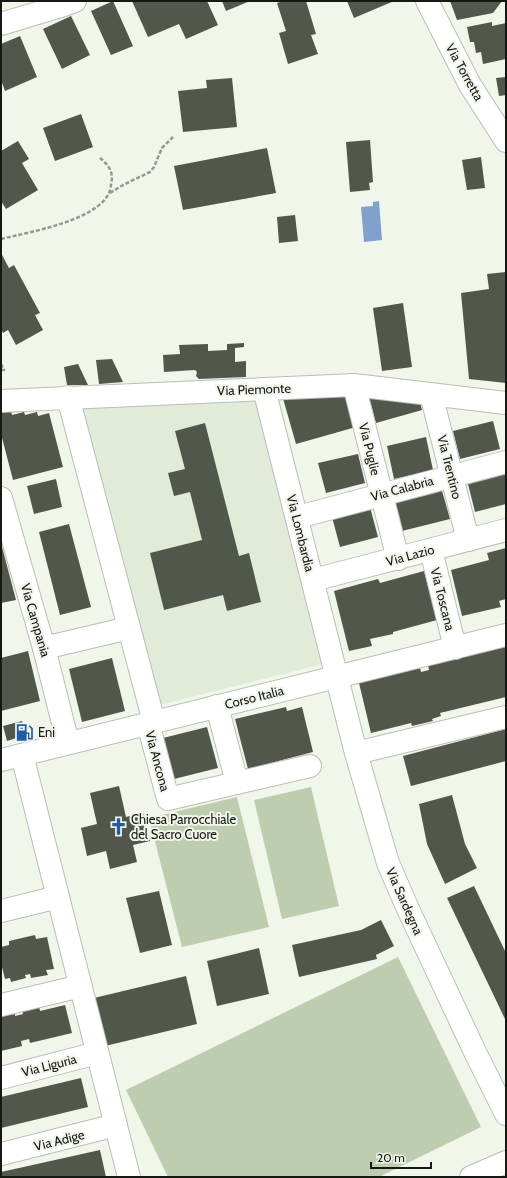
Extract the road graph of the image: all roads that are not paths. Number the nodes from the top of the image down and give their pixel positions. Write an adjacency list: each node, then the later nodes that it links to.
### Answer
1 (74, 1): 3 (street)
2 (427, 1): 4 (street, Via Torretta)
3 (1, 24)
4 (506, 141)
5 (354, 385): 6 (street, Via Piemonte); 7 (street, Via Piemonte); 13 (street, Via Puglie)
6 (264, 389): 8 (street, Via Piemonte); 15 (street, Via Lombardia)
7 (431, 394): 10 (street, Via Piemonte); 12 (street, Via Trentino)
8 (68, 397): 9 (street, Via Piemonte); 21 (street, Via Ancona)
9 (1, 402)
10 (506, 404)
11 (506, 462): 12 (street, Via Calabria)
12 (451, 475): 13 (street, Via Calabria); 17 (street, Via Trentino)
13 (381, 494): 15 (street, Via Calabria); 19 (street, Via Puglie)
14 (2, 506): 23 (street, Via Campania)
15 (298, 517): 20 (street, Via Lombardia)
16 (506, 530): 17 (street, Via Lazio)
17 (468, 540): 18 (street, Via Lazio)
18 (431, 550): 19 (street, Via Lazio); 24 (street, Via Toscana)
19 (398, 558): 20 (street, Via Lazio)
20 (313, 580): 25 (street, Via Lombardia)
21 (129, 628): 23 (street); 28 (street, Via Ancona)
22 (506, 635): 24 (street, Corso Italia)
23 (44, 648): 29 (street, Via Campania)
24 (455, 648): 25 (street, Corso Italia)
25 (338, 677): 26 (street, Corso Italia); 30 (street, Via Sardegna)
26 (218, 706): 28 (street, Corso Italia); 33 (street)
27 (506, 717): 30 (street)
28 (151, 723): 29 (street, Corso Italia); 33 (street, Via Ancona)
29 (68, 743): 31 (street, Corso Italia)
30 (356, 753): 40 (street, Via Sardegna)
31 (11, 757): 34 (street)
32 (310, 766): 33 (street)
33 (237, 783)
34 (58, 897): 35 (street); 36 (street)
35 (1, 911)
36 (80, 986): 37 (street); 38 (street)
37 (1, 1006)
38 (97, 1053): 39 (street, Via Liguria); 41 (street)
39 (1, 1078)
40 (506, 1114)
41 (116, 1125): 42 (street, Via Adige); 44 (street)
42 (1, 1154)
43 (506, 1162): 45 (street)
44 (129, 1177)
45 (471, 1177)

